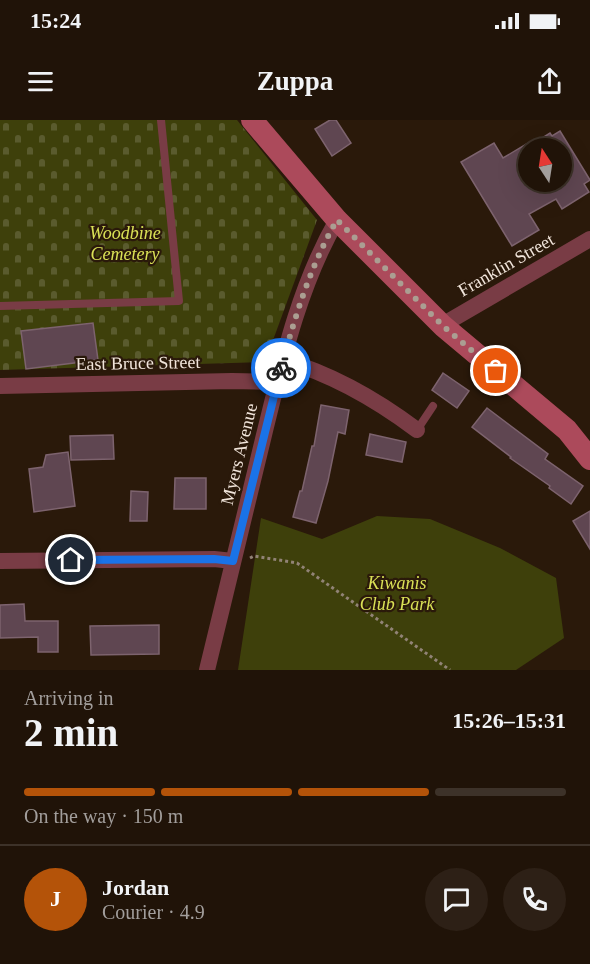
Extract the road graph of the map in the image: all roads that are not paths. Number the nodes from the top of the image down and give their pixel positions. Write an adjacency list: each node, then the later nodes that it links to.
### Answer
1 (161, 120): 5 (lane)
2 (252, 120): 3 (main road)
3 (337, 220): 6 (main road); 7 (street, Myers Avenue)
4 (590, 238): 6 (street, Franklin Street)
5 (0, 306)
6 (443, 326): 12 (main road)
7 (283, 360): 8 (street, Myers Avenue); 11 (street)
8 (277, 382): 9 (street, East Bruce Street); 14 (street, Myers Avenue)
9 (0, 386)
10 (433, 406): 11 (lane)
11 (417, 430)
12 (590, 459)
13 (0, 561): 14 (street)
14 (232, 563): 15 (street, Myers Avenue)
15 (207, 670)

